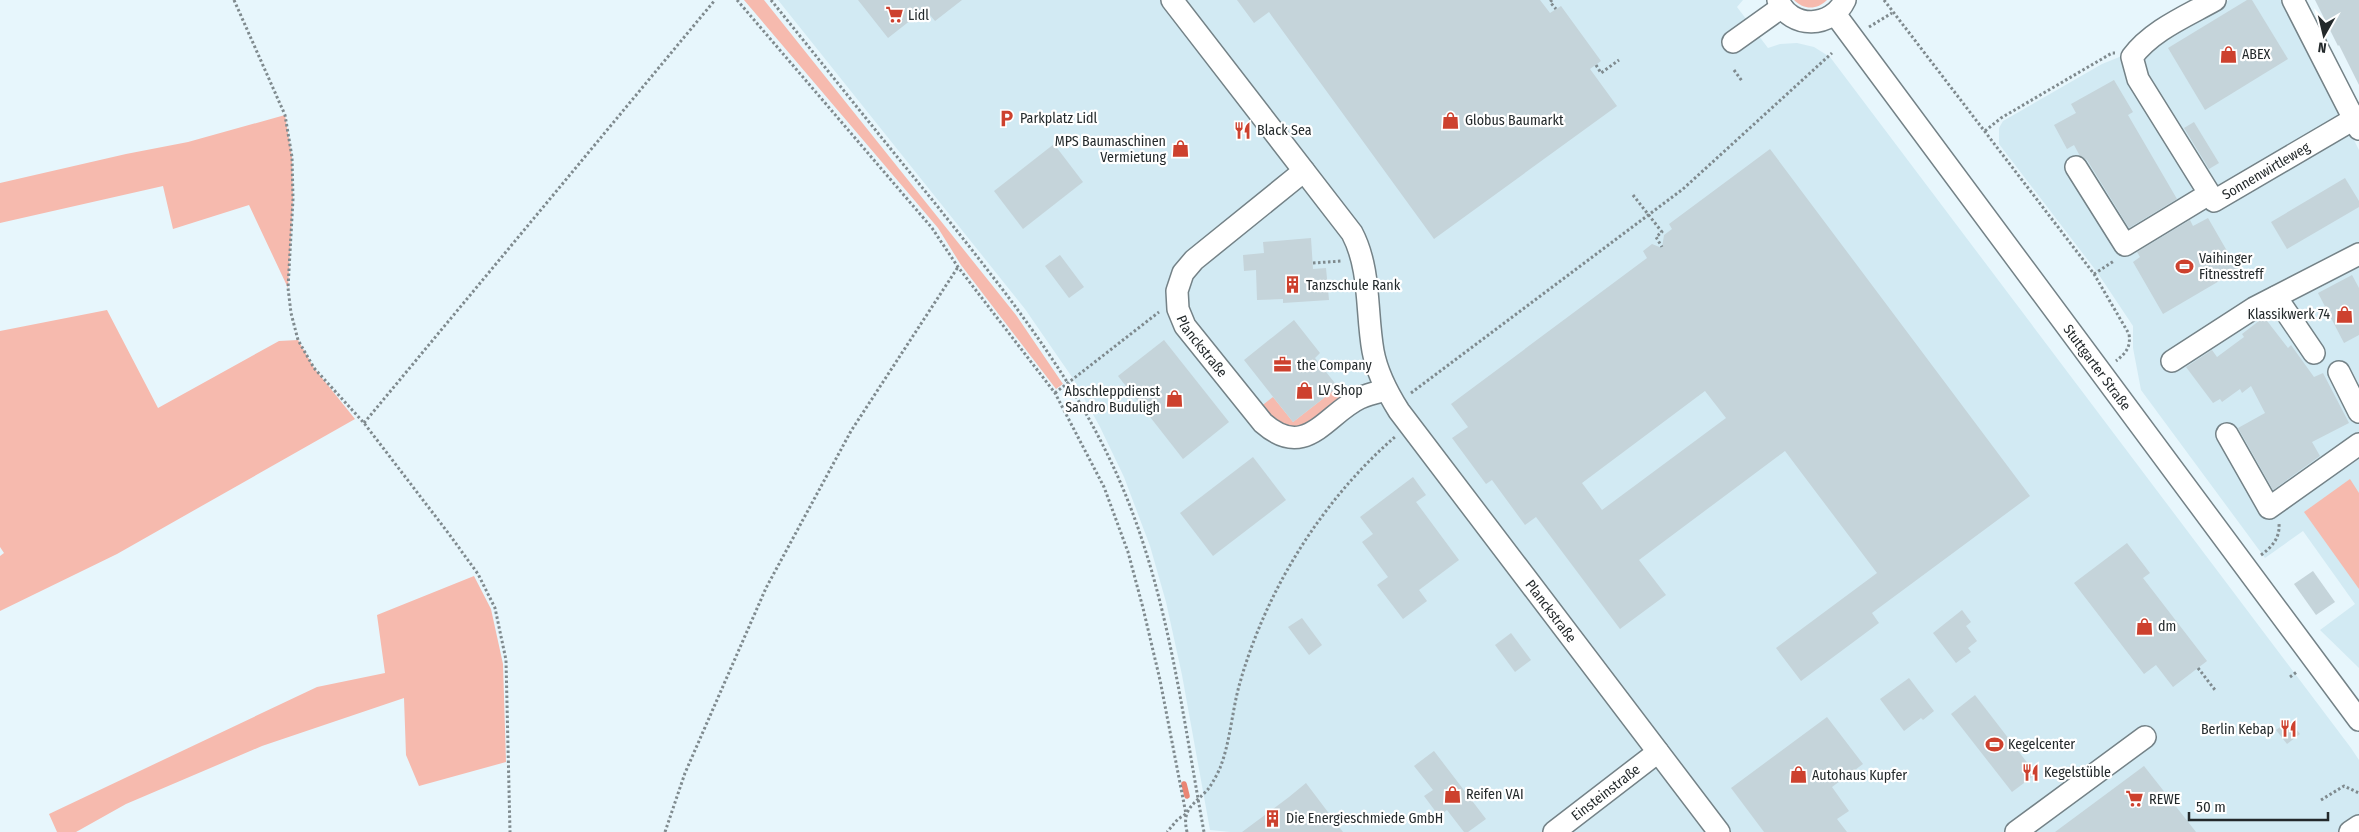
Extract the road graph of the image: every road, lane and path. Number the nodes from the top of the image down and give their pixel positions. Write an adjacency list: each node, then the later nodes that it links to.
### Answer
1 (234, 0): 45 (path)
2 (715, 0): 45 (path)
3 (738, 0): 33 (path)
4 (771, 0): 40 (path)
5 (1172, 0): 25 (street, Planckstraße)
6 (1552, 0): 12 (path)
7 (1884, 0): 13 (path)
8 (2215, 0): 26 (street, Sonnenwirtleweg)
9 (2293, 0): 22 (street, Sonnenwirtleweg)
10 (1780, 3): 11 (street, Stuttgarter Straße); 15 (street)
11 (1840, 7): 55 (street, Stuttgarter Straße)
12 (1556, 10)
13 (1892, 13): 14 (path); 23 (path)
14 (1869, 27)
15 (1733, 42)
16 (1832, 53): 28 (path)
17 (2112, 53): 23 (path)
18 (1619, 60): 19 (path)
19 (1596, 65)
20 (1734, 70): 21 (path)
21 (1742, 81)
22 (2358, 121): 26 (street, Sonnenwirtleweg)
23 (1985, 131): 35 (path)
24 (2076, 167): 26 (street)
25 (1304, 171): 41 (street, Planckstraße); 41 (street, Planckstraße)
26 (2209, 194)
27 (1633, 196): 28 (path)
28 (1650, 215): 29 (path); 43 (path)
29 (1662, 246)
30 (2359, 254): 34 (street)
31 (1334, 262): 32 (path)
32 (1313, 263)
33 (958, 267): 42 (path); 64 (path)
34 (2276, 296): 36 (street); 37 (street)
35 (2128, 347)
36 (2314, 353)
37 (2172, 361)
38 (2339, 372): 44 (street)
39 (1078, 377): 40 (path)
40 (1069, 383): 42 (path); 59 (path)
41 (1386, 390): 46 (street, Planckstraße)
42 (1055, 393): 61 (path)
43 (1411, 393)
44 (2359, 412)
45 (364, 422): 63 (path)
46 (1410, 425): 57 (street, Planckstraße); 59 (path)
47 (2227, 434): 49 (street)
48 (2359, 444): 49 (street)
49 (2278, 503): 50 (path)
50 (2258, 558)
51 (2198, 668): 54 (path)
52 (2301, 670): 53 (path)
53 (2290, 677)
54 (2215, 690)
55 (2359, 720)
56 (2145, 737): 70 (street)
57 (1658, 752): 68 (street, Einsteinstraße); 69 (street, Planckstraße)
58 (2359, 793): 60 (path)
59 (1198, 799): 61 (path); 67 (path)
60 (2321, 800)
61 (1186, 814): 65 (path); 66 (path)
62 (2359, 826): 71 (street)
63 (510, 832)
64 (665, 832)
65 (1167, 832)
66 (1187, 832)
67 (1204, 832)
68 (1554, 832)
69 (1719, 832)
70 (2016, 832)
71 (2350, 832)

